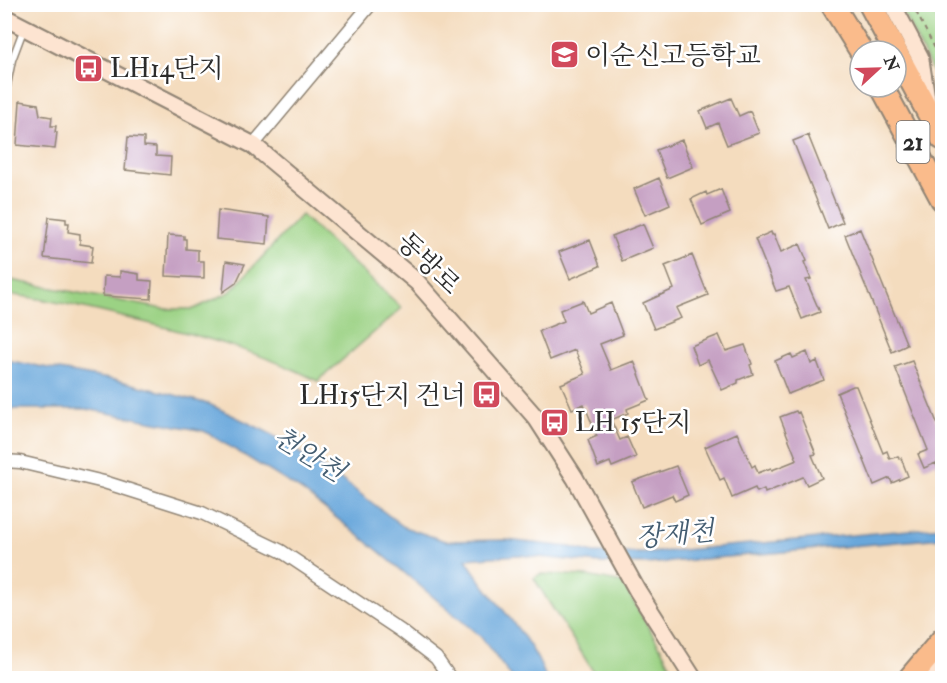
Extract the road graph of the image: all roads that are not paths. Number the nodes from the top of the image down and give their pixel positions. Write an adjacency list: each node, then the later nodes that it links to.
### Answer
1 (371, 4): 12 (street)
2 (832, 4): 7 (highway)
3 (870, 4): 10 (highway, 21)
4 (892, 4): 10 (street)
5 (4, 17): 6 (street, 동방로)
6 (24, 28): 9 (lane); 12 (street, 동방로)
7 (854, 39)
8 (888, 99): 13 (highway, 21)
9 (4, 100)
10 (928, 111): 11 (highway, 21)
11 (942, 138)
12 (253, 146): 18 (street, 동방로)
13 (942, 199)
14 (4, 461): 17 (street)
15 (942, 640): 19 (highway)
16 (942, 666): 20 (street)
17 (450, 678)
18 (693, 678)
19 (910, 678)
20 (922, 678)

